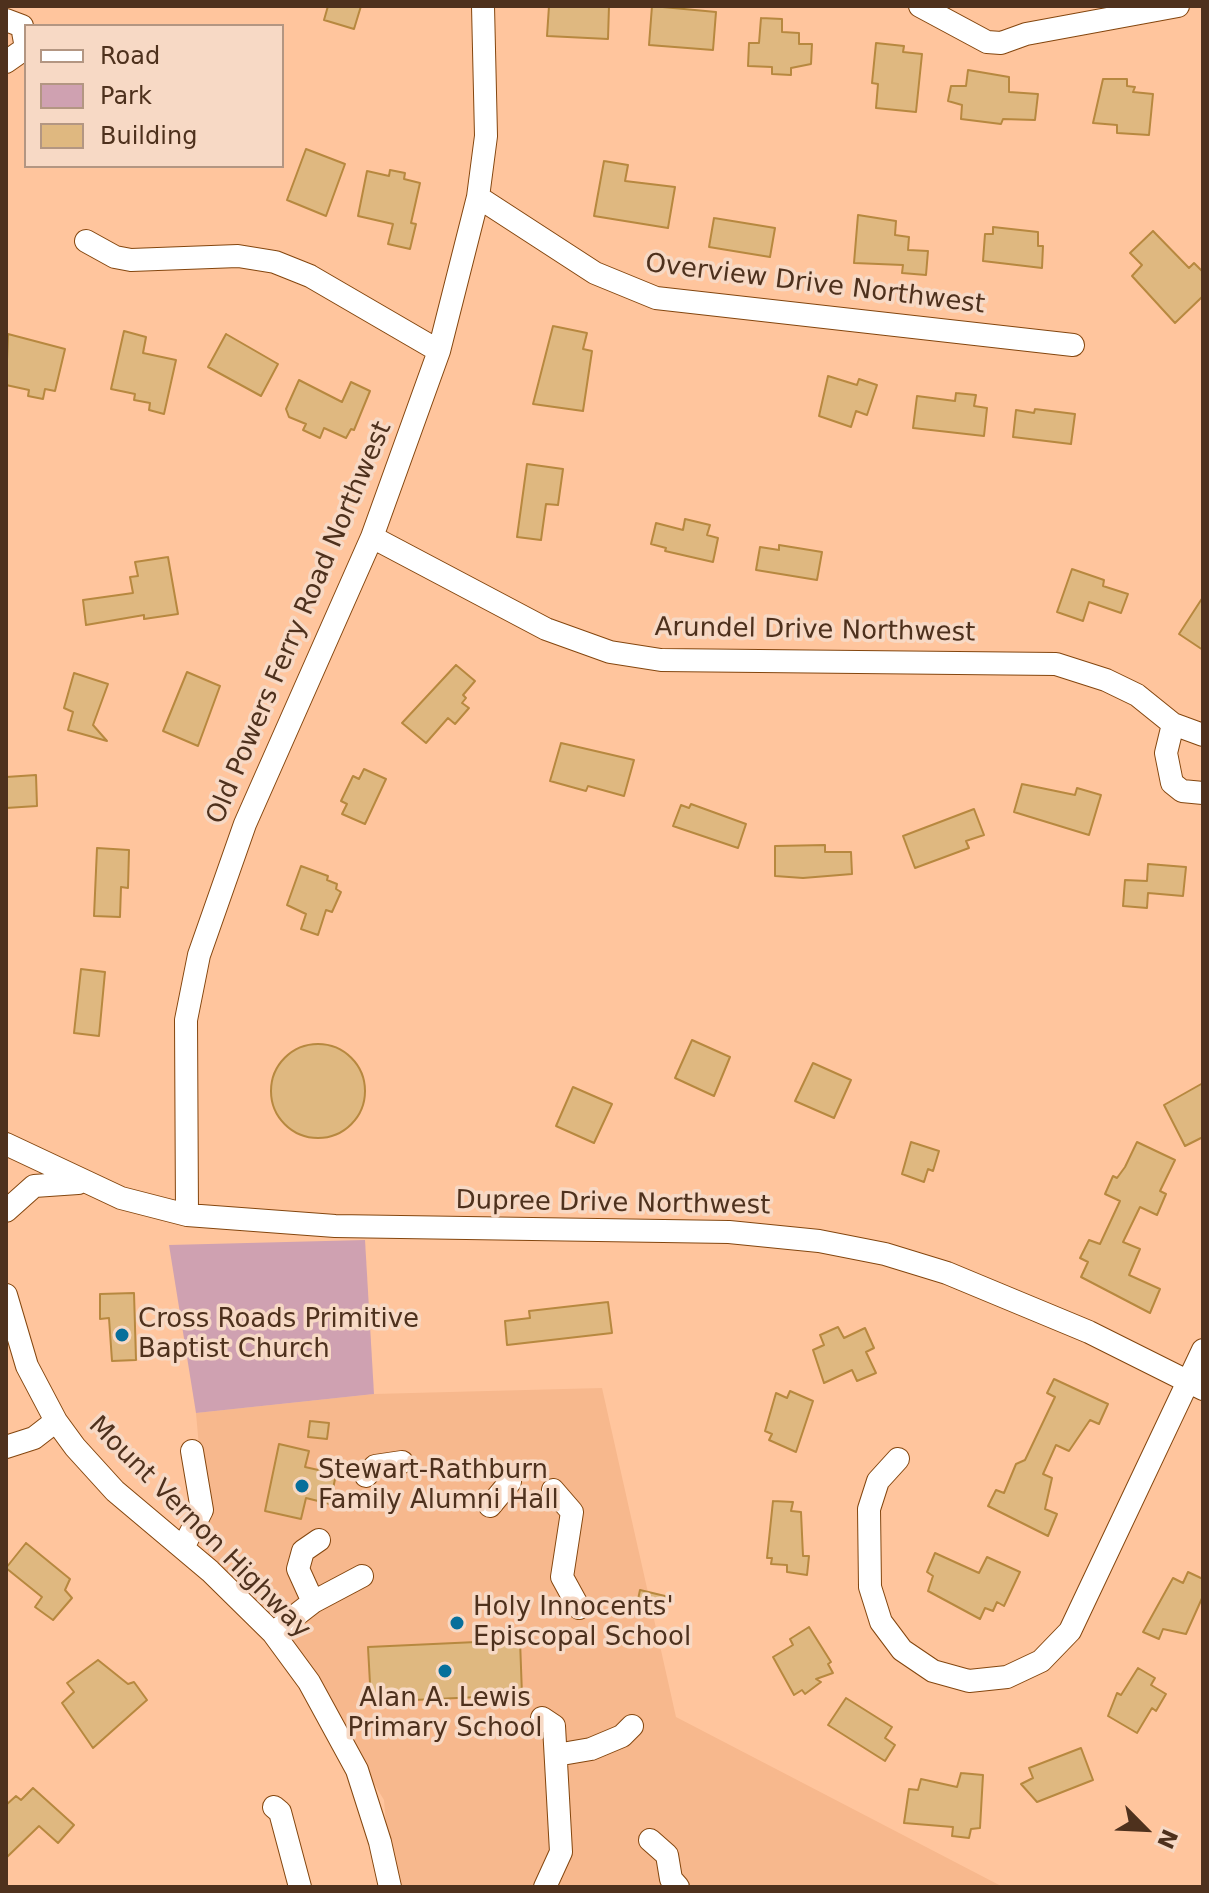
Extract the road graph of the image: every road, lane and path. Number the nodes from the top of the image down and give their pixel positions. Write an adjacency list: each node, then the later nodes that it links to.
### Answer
1 (483, 6): 8 (street, Old Powers Ferry Road Northwest)
2 (920, 6): 3 (street)
3 (1178, 6)
4 (6, 20): 5 (street)
5 (24, 37)
6 (24, 49): 7 (street)
7 (6, 62)
8 (478, 197): 10 (street, Overview Drive Northwest); 11 (street, Old Powers Ferry Road Northwest)
9 (86, 241): 11 (street)
10 (1073, 345)
11 (439, 351): 12 (street, Old Powers Ferry Road Northwest)
12 (372, 537): 13 (street, Arundel Drive Northwest); 19 (street, Old Powers Ferry Road Northwest)
13 (1173, 724): 14 (street, Arundel Drive Northwest); 15 (street)
14 (1203, 735)
15 (1203, 793)
16 (6, 1144): 17 (street, Dupree Drive Northwest)
17 (85, 1183): 18 (street); 19 (street, Dupree Drive Northwest)
18 (6, 1211)
19 (187, 1215): 22 (street, Dupree Drive Northwest)
20 (6, 1295): 23 (street, Mount Vernon Highway)
21 (1203, 1350): 22 (street)
22 (1196, 1386): 26 (street)
23 (56, 1421): 24 (street); 33 (street, Mount Vernon Highway)
24 (6, 1447)
25 (192, 1451): 33 (street)
26 (898, 1459)
27 (402, 1462): 28 (street)
28 (366, 1476)
29 (510, 1482): 31 (street)
30 (553, 1490): 36 (street)
31 (490, 1506)
32 (319, 1540): 35 (street)
33 (183, 1548): 37 (street, Mount Vernon Highway)
34 (362, 1576): 35 (street)
35 (313, 1602): 37 (street)
36 (579, 1608)
37 (273, 1633): 44 (street, Mount Vernon Highway)
38 (542, 1718): 40 (street)
39 (632, 1726): 40 (street)
40 (556, 1755): 45 (street)
41 (274, 1807): 43 (street)
42 (650, 1840): 46 (street)
43 (300, 1887)
44 (390, 1887)
45 (545, 1887)
46 (678, 1887)

